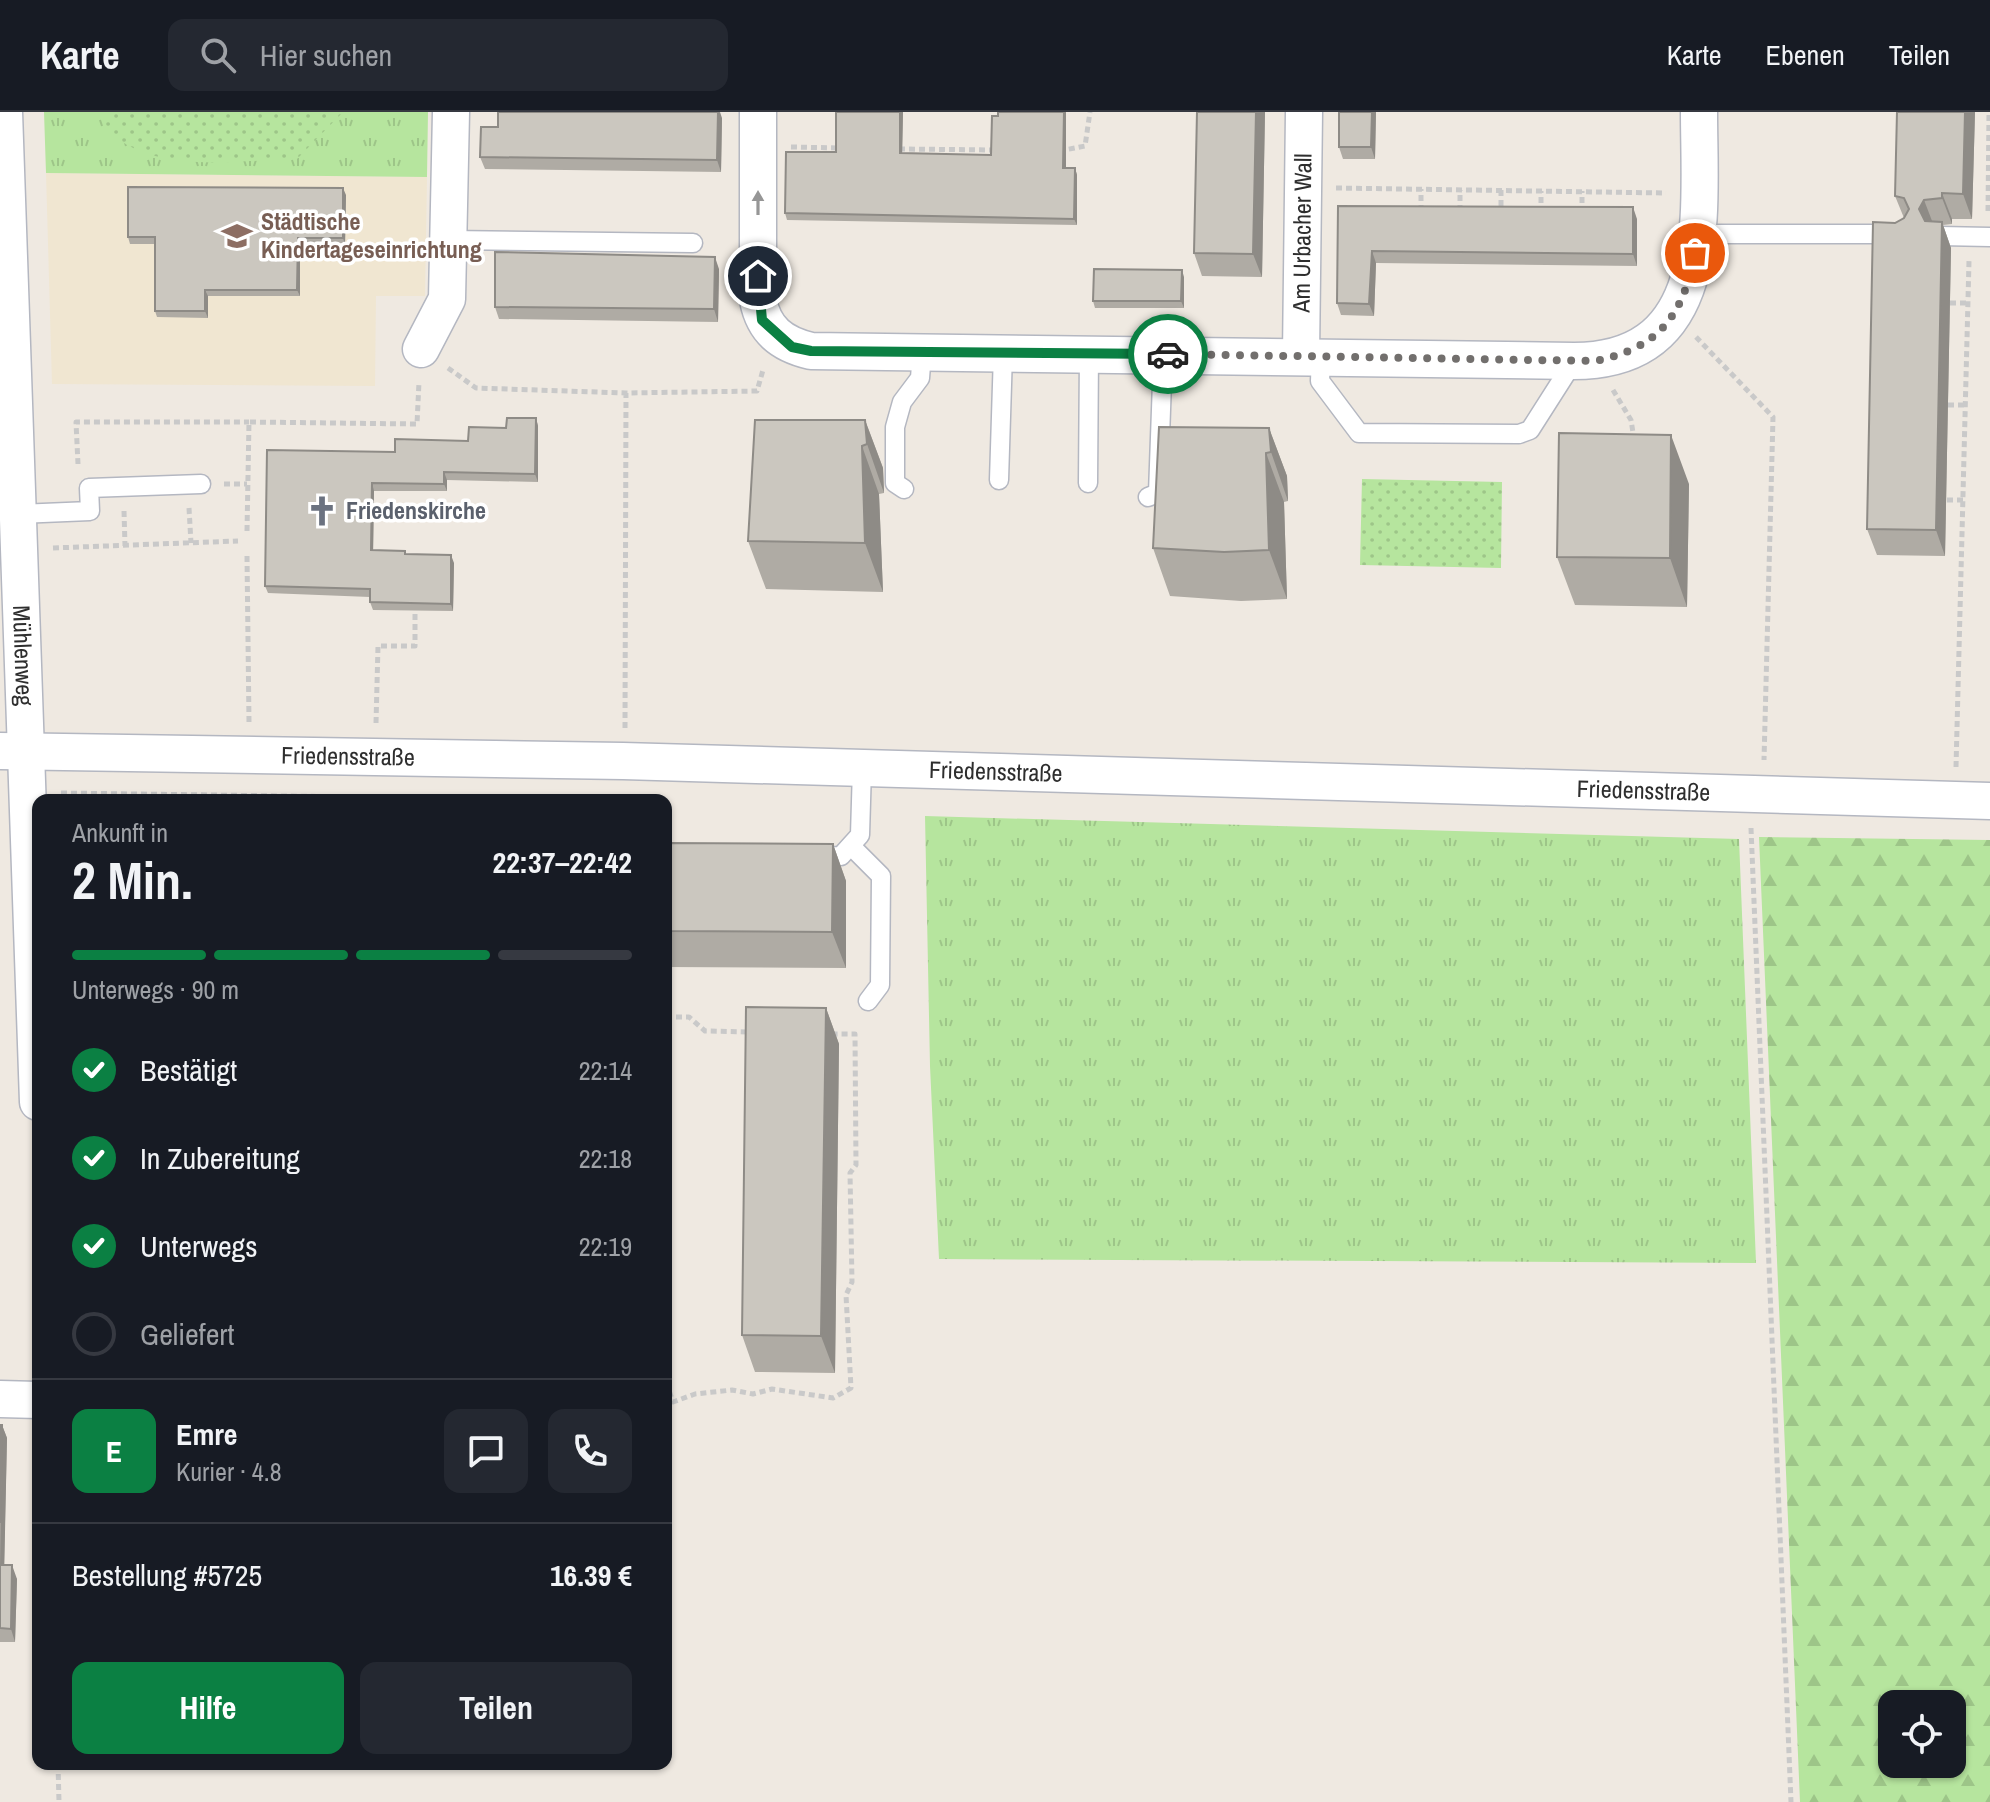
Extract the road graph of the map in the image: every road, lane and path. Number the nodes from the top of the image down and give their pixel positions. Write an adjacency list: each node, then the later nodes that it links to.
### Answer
1 (4, 112): 60 (street, Mühlenweg)
2 (451, 112): 32 (street)
3 (1090, 112): 11 (path)
4 (1304, 112): 14 (street, Am Urbacher Wall)
5 (1699, 112): 21 (street)
6 (1989, 112): 13 (path)
7 (758, 129): 8 (path); 37 (street, one-way to 7)
8 (850, 148)
9 (896, 149): 10 (path)
10 (1004, 150)
11 (1050, 151)
12 (1973, 164): 13 (path)
13 (1988, 165): 31 (path)
14 (1303, 187): 15 (path); 43 (street, Am Urbacher Wall)
15 (1421, 189): 16 (path); 23 (path)
16 (1460, 190): 17 (path); 24 (path)
17 (1501, 190): 18 (path); 25 (path)
18 (1541, 191): 19 (path); 26 (path)
19 (1582, 191): 20 (path); 27 (path)
20 (1622, 192): 21 (path); 22 (path)
21 (1699, 193): 28 (street)
22 (1622, 205)
23 (1421, 216)
24 (1459, 216)
25 (1501, 217)
26 (1541, 218)
27 (1581, 218)
28 (1699, 234): 29 (lane); 36 (street)
29 (1907, 234)
30 (1940, 236): 31 (lane)
31 (1982, 237): 35 (path)
32 (449, 240): 33 (lane); 38 (street)
33 (693, 243)
34 (1950, 303): 35 (path)
35 (1968, 303): 47 (path)
36 (1671, 320): 44 (street); 71 (path)
37 (773, 333): 39 (street); 45 (path)
38 (421, 349): 45 (path); 48 (path)
39 (922, 352): 40 (street); 55 (lane)
40 (1003, 353): 41 (street); 50 (lane)
41 (1089, 353): 42 (street); 51 (lane)
42 (1163, 354): 43 (street); 56 (lane)
43 (1311, 355): 44 (street); 44 (lane)
44 (1585, 361): 49 (path)
45 (626, 393): 69 (path)
46 (1948, 405): 47 (path)
47 (1967, 405): 58 (path)
48 (249, 422): 54 (path); 59 (path)
49 (1635, 445)
50 (999, 480)
51 (1088, 483)
52 (201, 484): 59 (lane)
53 (232, 484): 54 (path)
54 (247, 484): 61 (path)
55 (904, 489)
56 (1148, 497)
57 (1947, 500): 58 (path)
58 (1964, 500): 72 (path)
59 (80, 512): 60 (lane)
60 (19, 514): 63 (street, Mühlenweg)
61 (247, 531)
62 (238, 541): 63 (path)
63 (20, 550): 67 (street, Mühlenweg)
64 (247, 556): 68 (path)
65 (415, 611): 66 (path)
66 (376, 724)
67 (14, 752): 68 (street, Friedensstraße); 73 (street, Mühlenweg)
68 (249, 755): 69 (street, Friedensstraße)
69 (623, 761): 70 (street, Friedensstraße)
70 (862, 768): 71 (street, Friedensstraße); 74 (lane)
71 (1754, 796): 72 (street, Friedensstraße); 85 (path)
72 (1973, 801)
73 (32, 832)
74 (852, 847): 75 (lane); 76 (lane)
75 (789, 857)
76 (868, 1001)
77 (672, 1017): 78 (path)
78 (765, 1032)
79 (825, 1033): 81 (path)
80 (0, 1399): 82 (street)
81 (672, 1399)
82 (32, 1400)
83 (58, 1770): 84 (path)
84 (59, 1802)
85 (1791, 1802)

